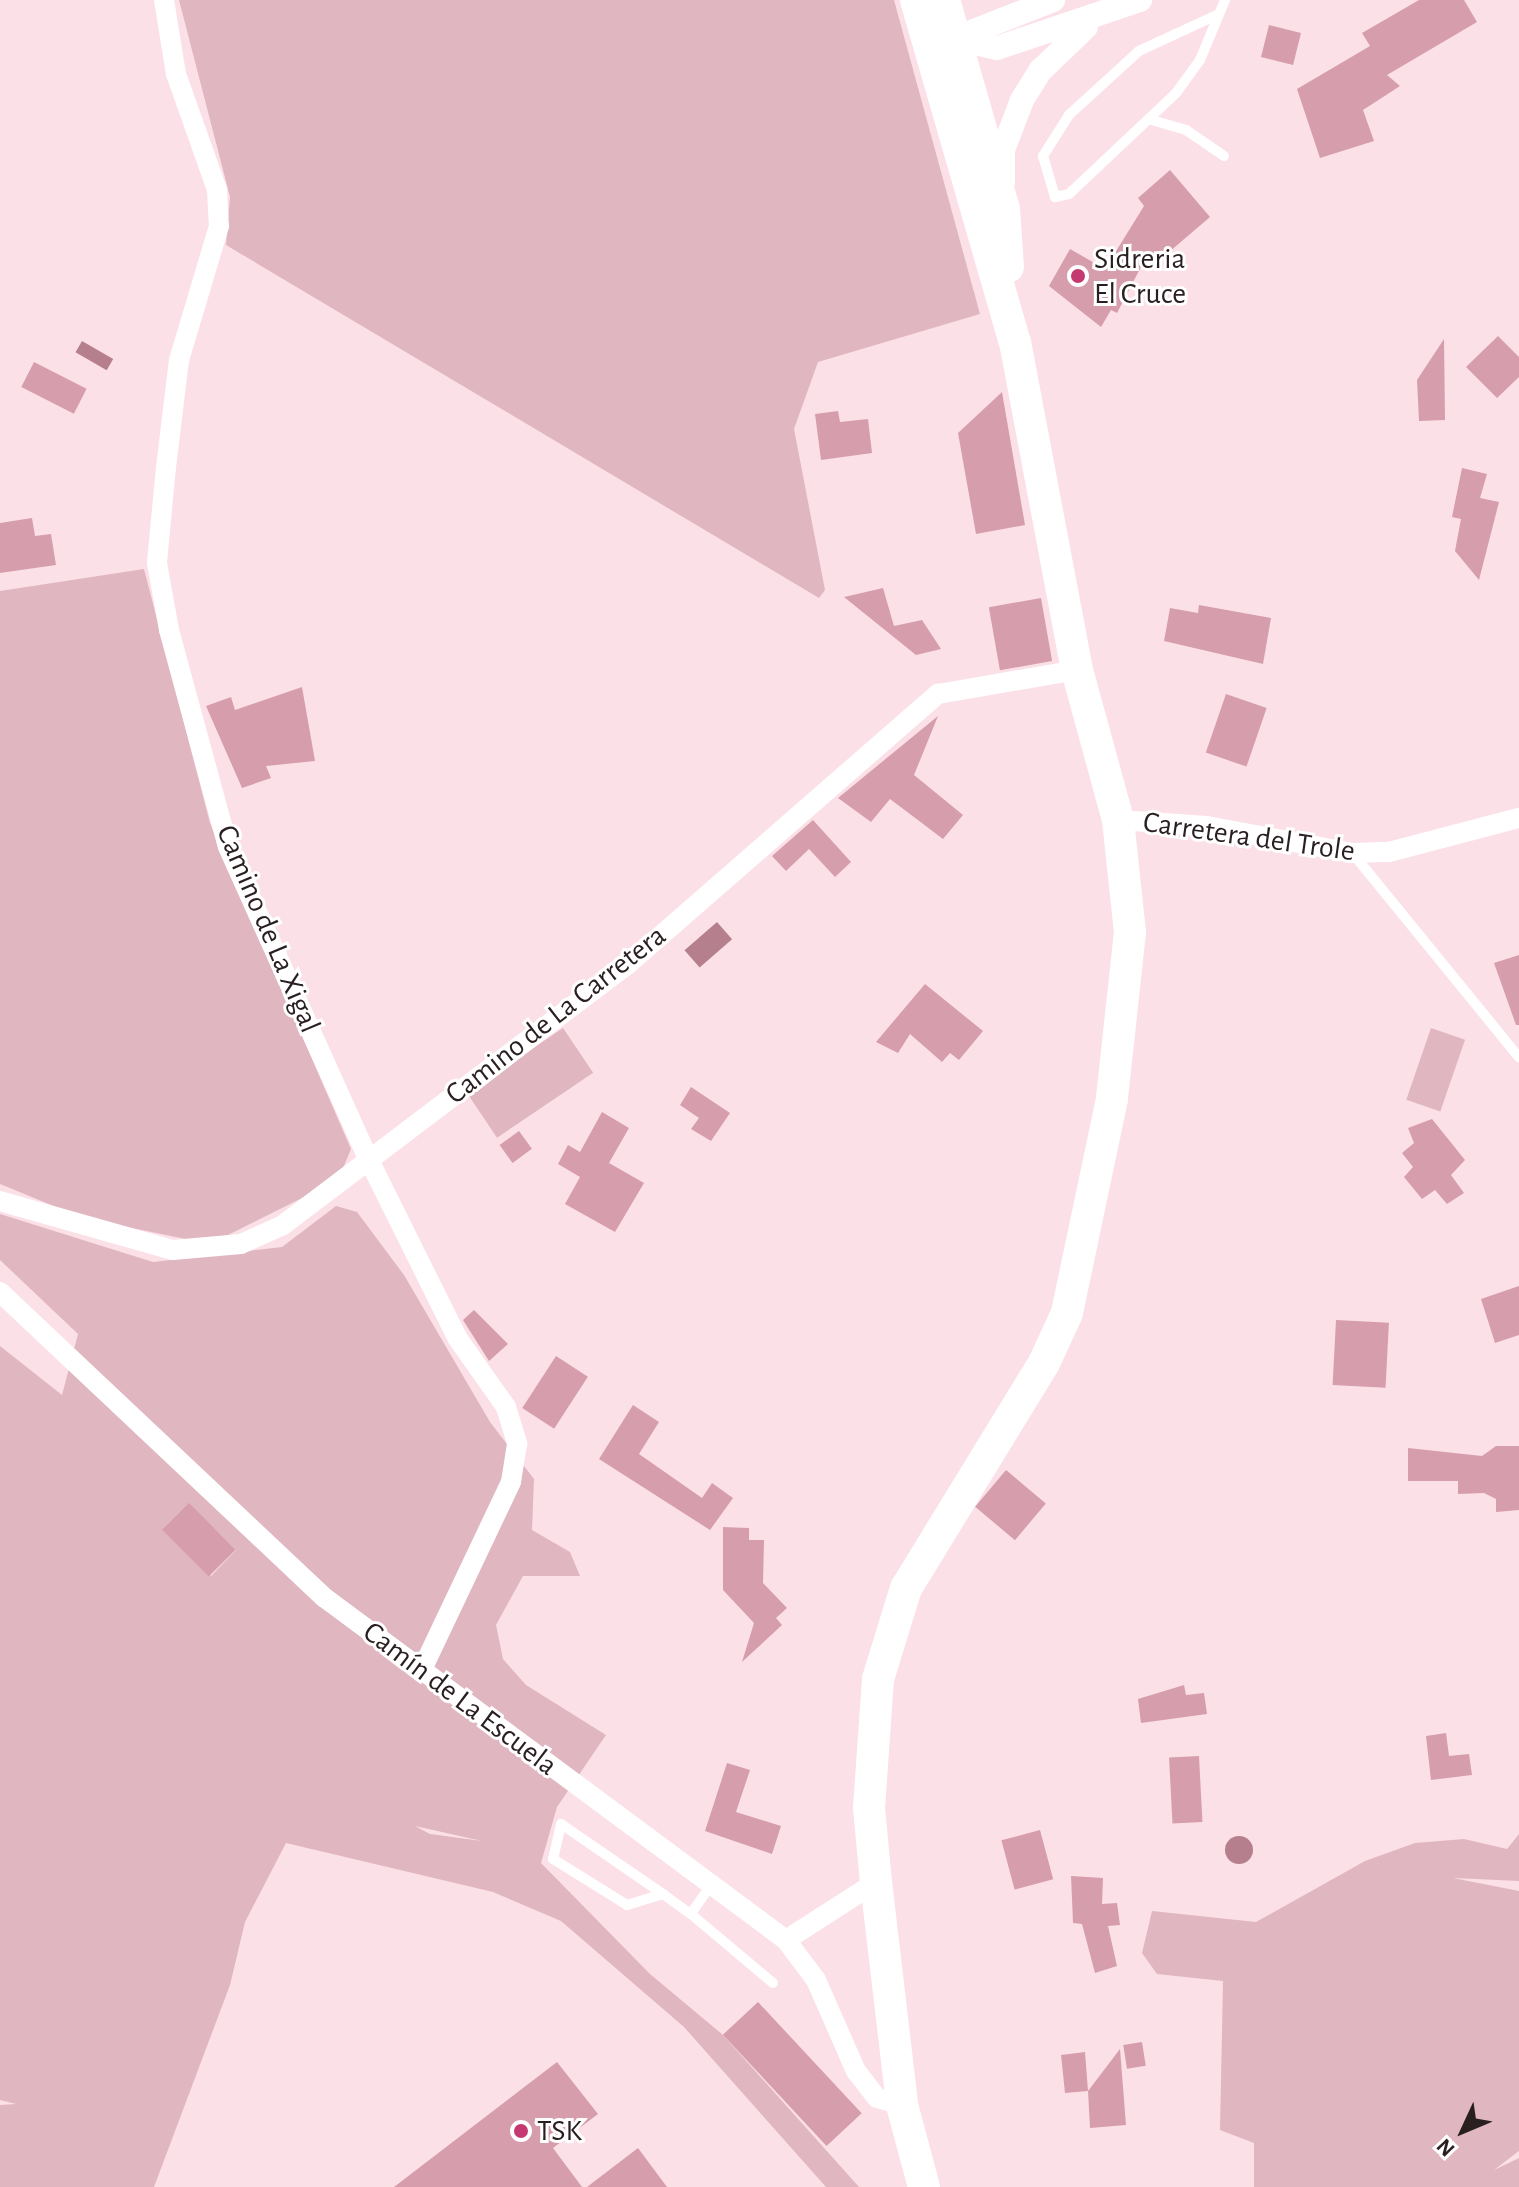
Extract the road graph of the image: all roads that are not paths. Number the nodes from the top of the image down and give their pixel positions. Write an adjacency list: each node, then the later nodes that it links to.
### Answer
1 (164, 0): 19 (street, Camino de La Xigal)
2 (916, 0): 13 (highway)
3 (927, 0): 10 (street)
4 (944, 0): 10 (highway)
5 (1053, 0): 10 (street)
6 (1140, 0): 8 (street)
7 (1225, 0): 9 (lane)
8 (1100, 14): 10 (street); 13 (street)
9 (1219, 14): 11 (lane); 11 (lane)
10 (959, 43): 13 (highway)
11 (1148, 119): 12 (lane)
12 (1224, 156)
13 (990, 210): 14 (highway)
14 (1077, 670): 16 (highway); 19 (street, Camino de La Carretera)
15 (1519, 818): 17 (street, Carretera del Trole)
16 (1118, 820): 17 (street, Carretera del Trole); 23 (highway)
17 (1353, 853): 18 (lane)
18 (1519, 1057)
19 (367, 1156): 20 (street, Camino de La Carretera); 22 (street, Camino de La Xigal)
20 (0, 1201)
21 (0, 1292): 22 (street, Camín de La Escuela)
22 (423, 1667): 24 (street, Camín de La Escuela)
23 (876, 1882): 27 (street); 29 (highway)
24 (711, 1885): 26 (lane); 27 (street, Camín de La Escuela)
25 (663, 1894): 25 (lane); 26 (lane)
26 (691, 1914): 28 (lane)
27 (786, 1940): 29 (street, Camín de La Escuela)
28 (773, 1983)
29 (902, 2105): 30 (highway)
30 (924, 2187)

